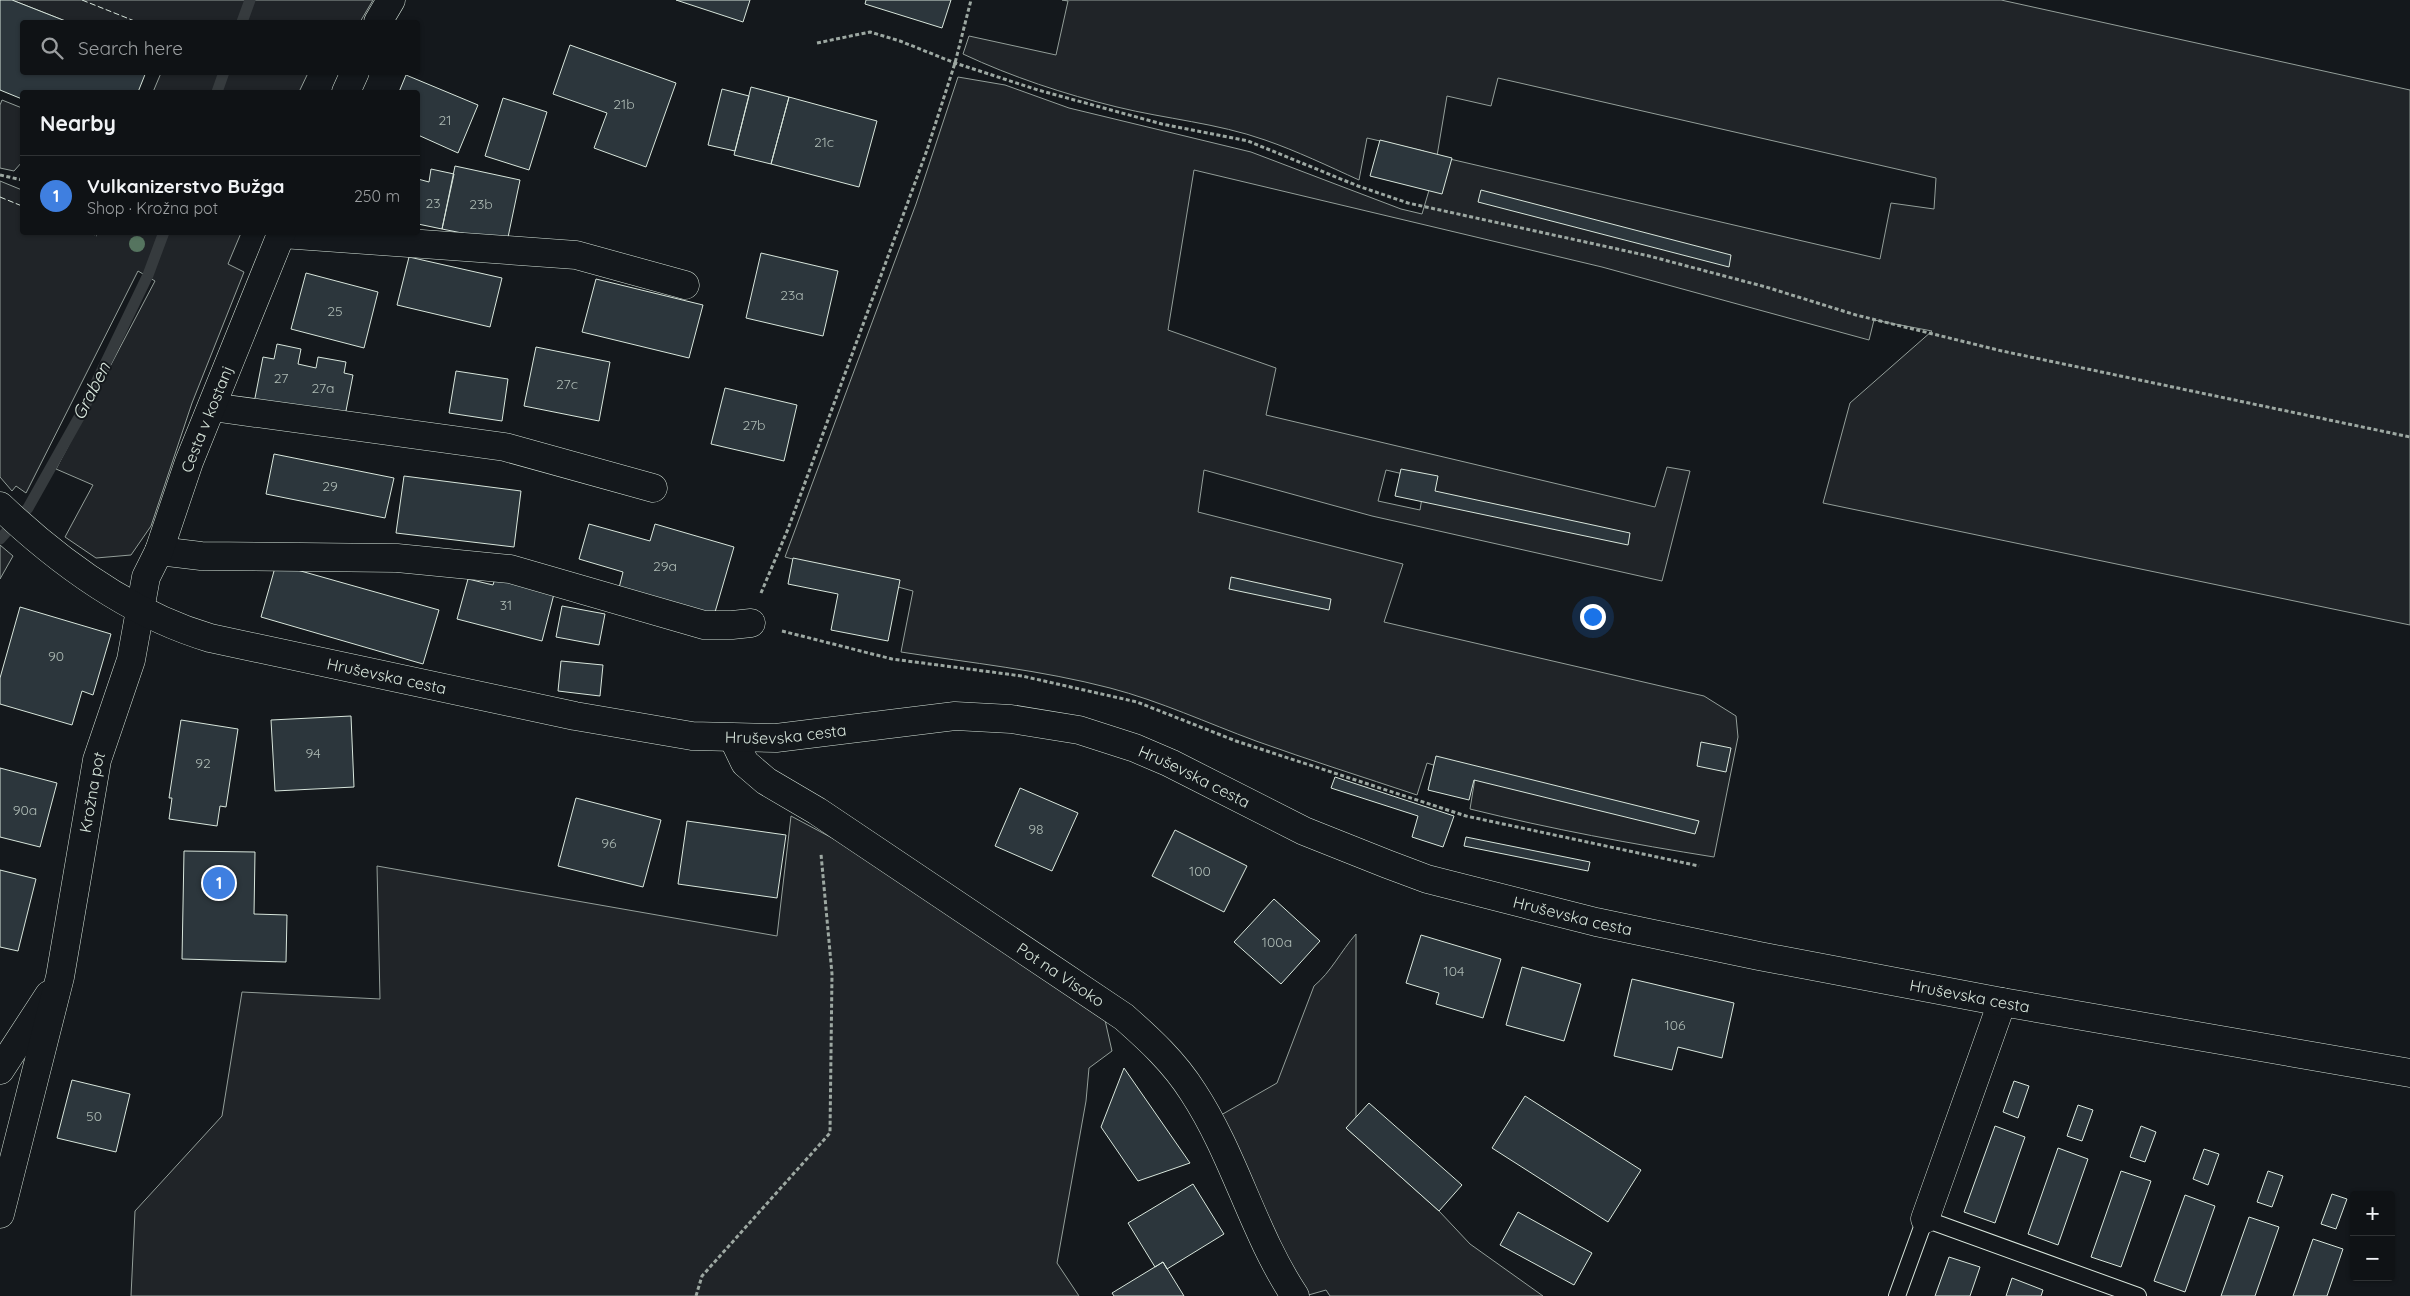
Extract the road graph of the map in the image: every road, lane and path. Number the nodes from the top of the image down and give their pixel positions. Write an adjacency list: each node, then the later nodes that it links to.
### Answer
1 (391, 0): 3 (street)
2 (971, 0): 5 (path)
3 (379, 20)
4 (817, 43): 5 (path)
5 (955, 64): 14 (path); 19 (path)
6 (354, 75): 7 (street)
7 (347, 90)
8 (0, 175): 9 (path)
9 (20, 180)
10 (281, 235): 13 (street, Cesta v kostanj)
11 (309, 235): 12 (street)
12 (685, 285)
13 (212, 406): 15 (street); 17 (street, Cesta v kostanj)
14 (2410, 437)
15 (653, 488)
16 (1, 507): 18 (street, Hruševska cesta)
17 (159, 551): 18 (street, Cesta v kostanj); 19 (street)
18 (140, 609): 20 (street, Hruševska cesta); 23 (street, Krožna pot)
19 (751, 623): 22 (path)
20 (733, 738): 21 (street, Pot na Visoko); 24 (street, Hruševska cesta)
21 (817, 811): 29 (path); 30 (street, Pot na Visoko)
22 (1699, 866)
23 (60, 977): 25 (street, Krožna pot); 27 (street, Krožna pot)
24 (2002, 1002): 26 (street, Hruševska cesta); 28 (street)
25 (0, 1070)
26 (2410, 1073)
27 (0, 1214)
28 (1925, 1219): 31 (lane); 32 (lane)
29 (696, 1296)
30 (1295, 1296)
31 (1897, 1296)
32 (2138, 1296)

